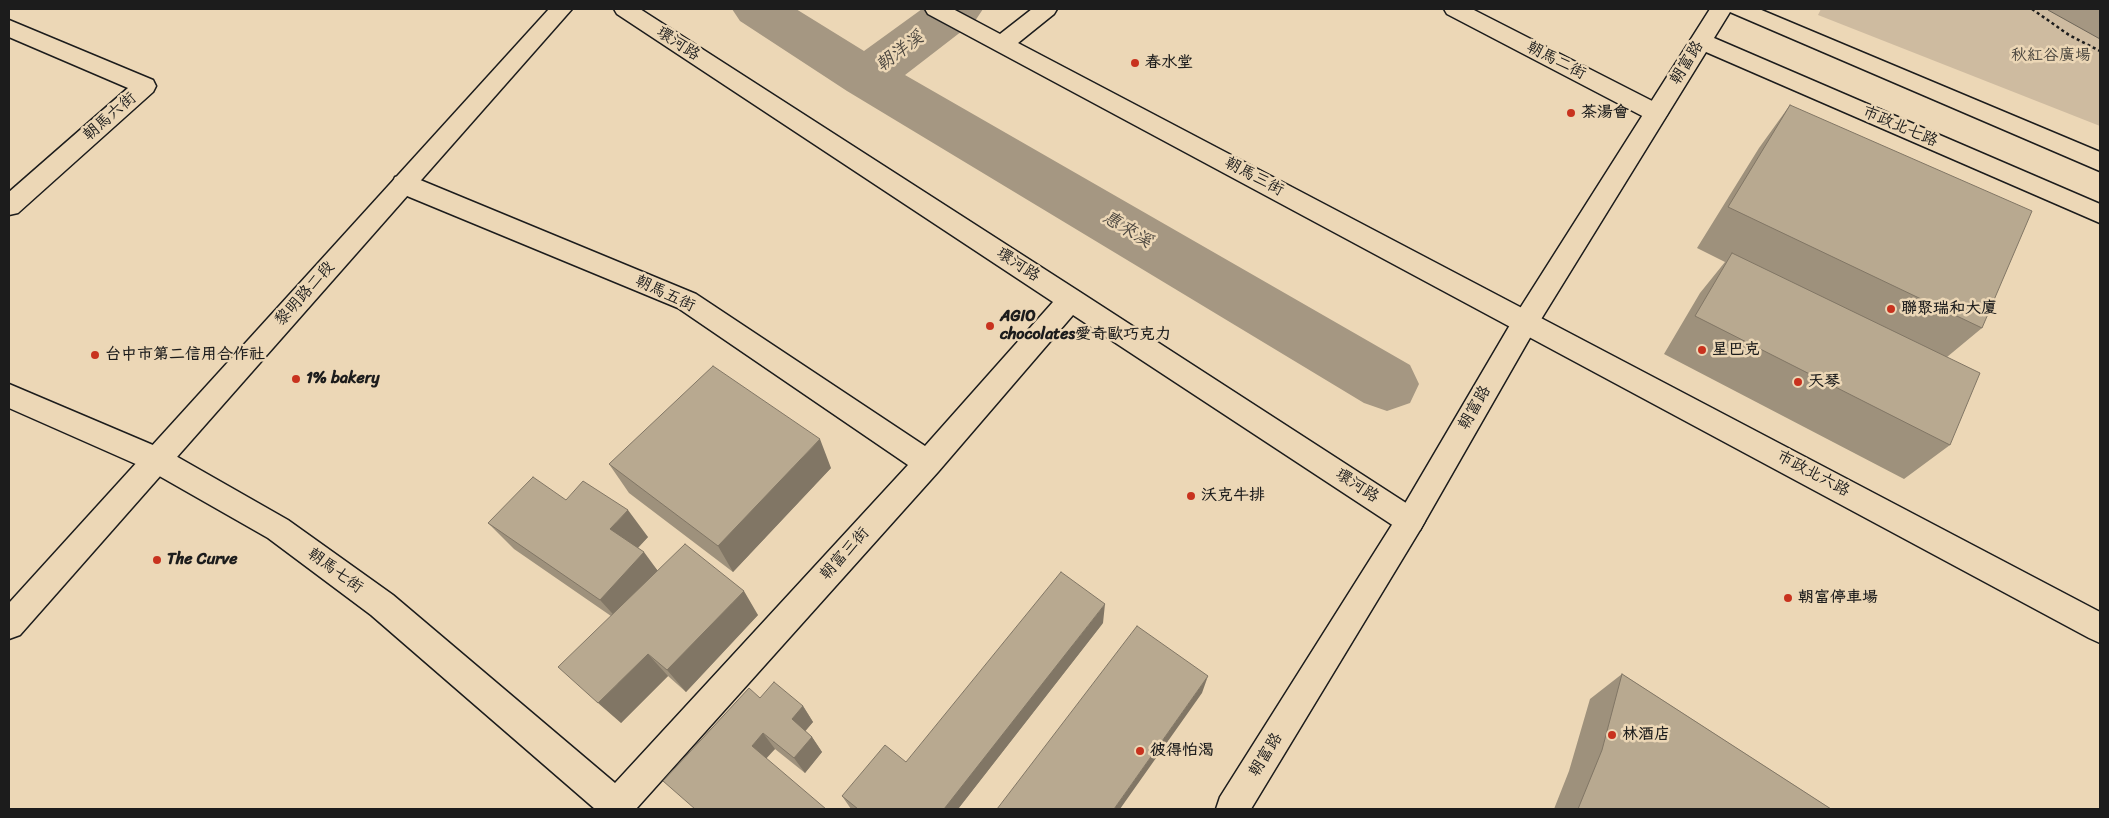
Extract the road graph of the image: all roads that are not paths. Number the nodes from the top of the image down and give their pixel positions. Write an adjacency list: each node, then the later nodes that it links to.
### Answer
1 (561, 9): 13 (street, 黎明路二段)
2 (625, 9): 16 (street, 環河路)
3 (936, 9): 9 (street, 朝馬三街)
4 (1046, 9): 9 (street)
5 (1456, 9): 11 (street, 朝馬二街)
6 (1721, 9): 10 (street, 朝富路)
7 (1739, 9): 12 (street)
8 (9, 28): 14 (street, 朝馬六街)
9 (992, 39): 17 (street, 朝馬三街)
10 (1700, 41): 11 (street, 朝富路); 15 (street, 市政北七路)
11 (1656, 113): 17 (street, 朝富路)
12 (2100, 162)
13 (404, 184): 19 (street, 黎明路二段); 20 (street, 朝馬五街)
14 (9, 206)
15 (2100, 214)
16 (1071, 299): 20 (street, 朝富三街); 21 (street, 環河路)
17 (1526, 321): 21 (street, 朝富路); 23 (street, 市政北六路)
18 (9, 396): 19 (street, 朝馬七街)
19 (157, 460): 22 (street, 黎明路二段); 24 (street, 朝馬七街)
20 (928, 463): 24 (street, 朝富三街)
21 (1410, 521): 25 (street, 朝富路)
22 (9, 625)
23 (2100, 628)
24 (618, 808)
25 (1232, 809)

